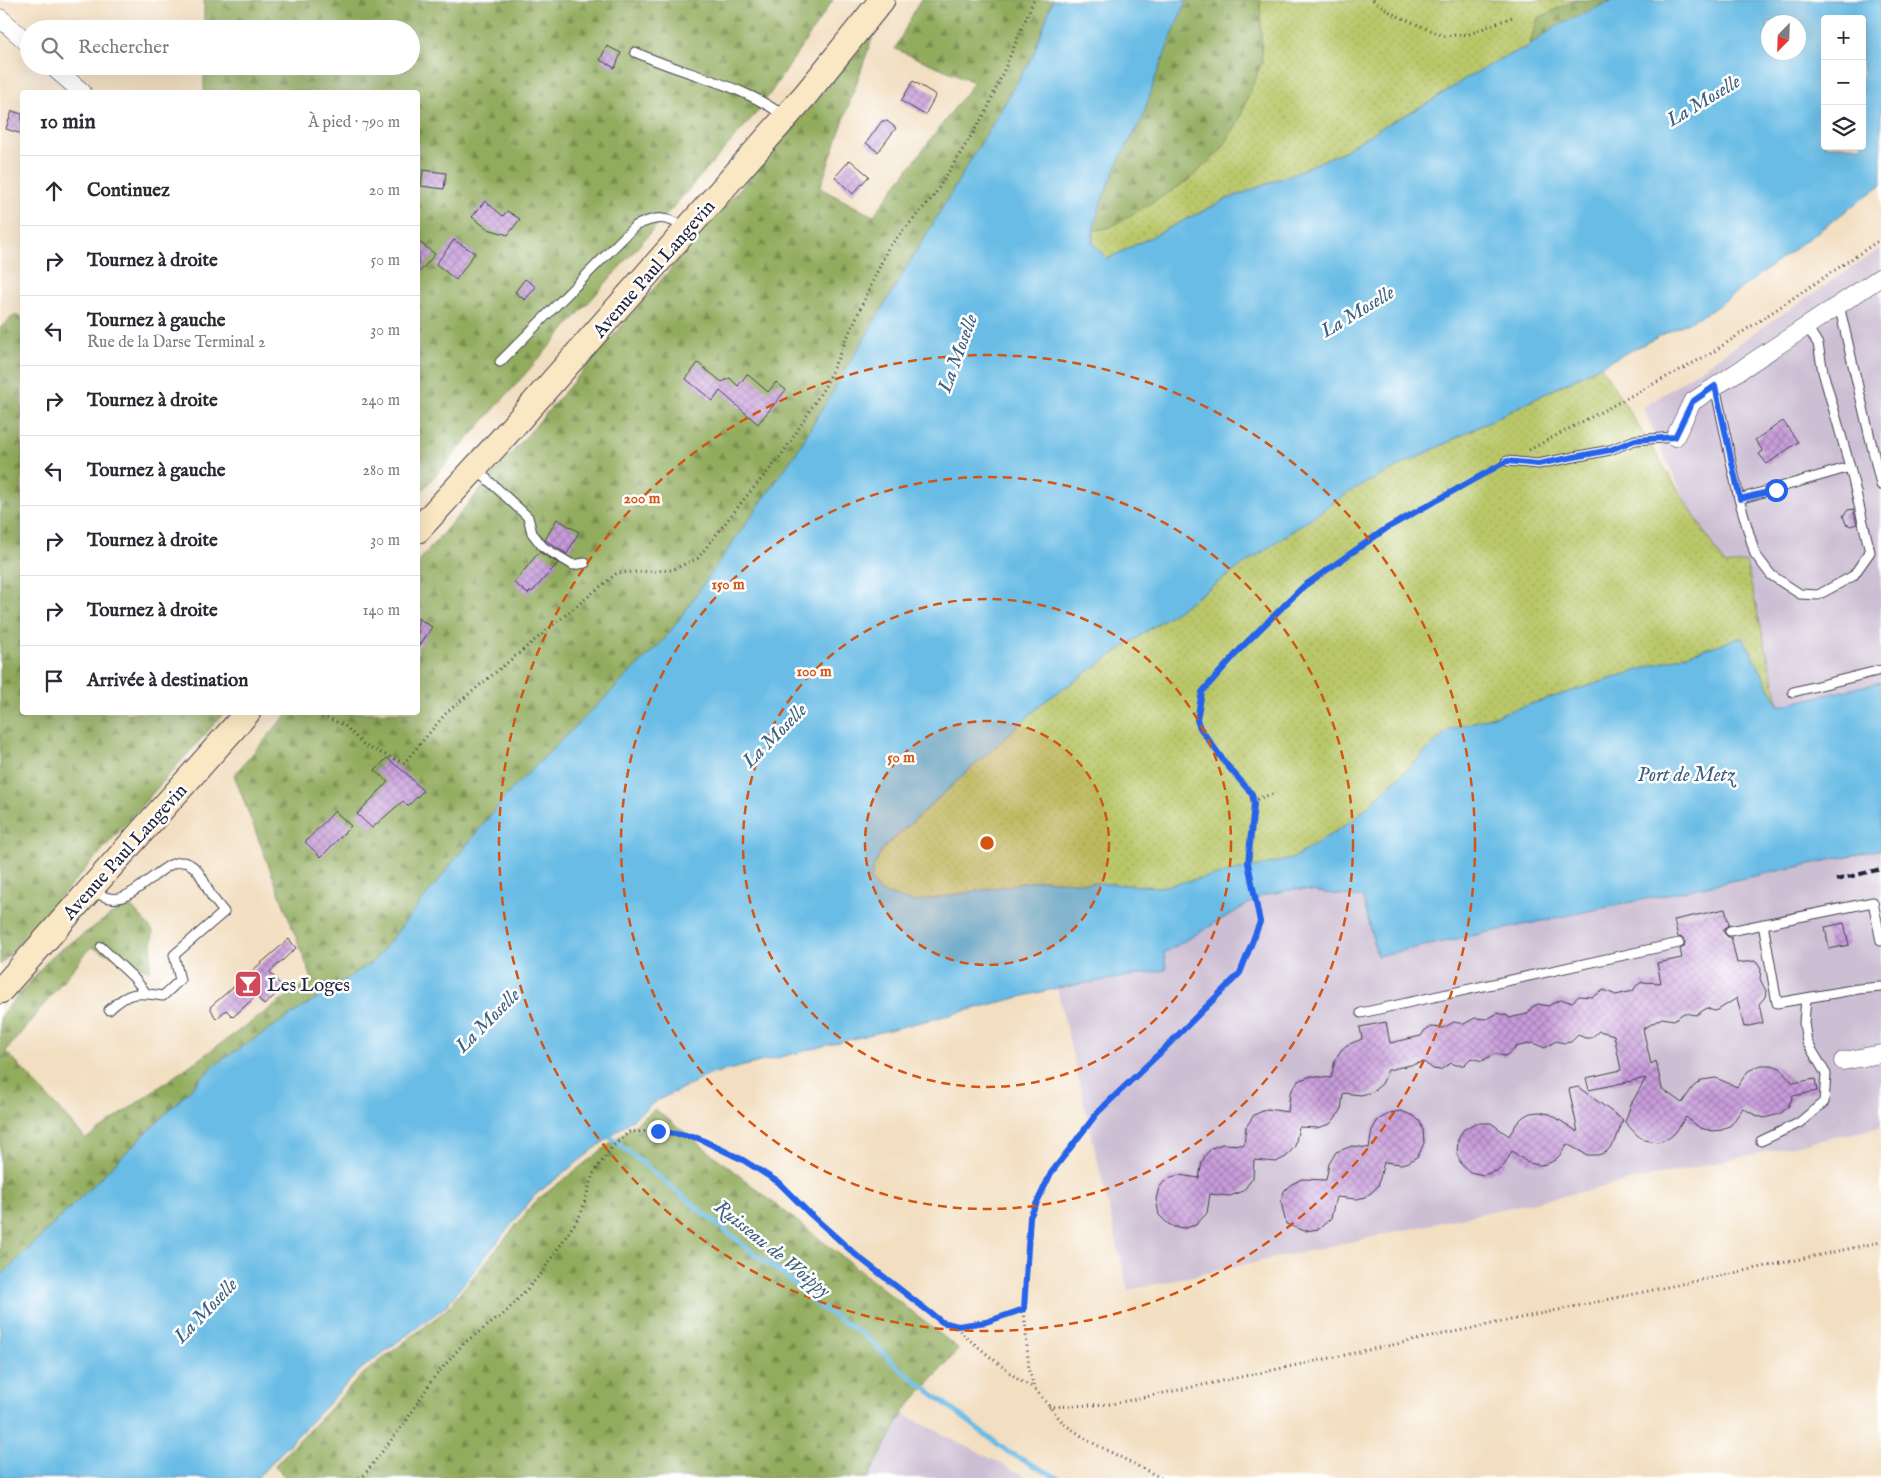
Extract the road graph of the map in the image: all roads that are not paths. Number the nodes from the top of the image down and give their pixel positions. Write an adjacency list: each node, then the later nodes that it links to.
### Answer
1 (882, 0): 7 (main road, Avenue Paul Langevin)
2 (0, 18): 3 (street)
3 (20, 36)
4 (636, 52): 7 (lane)
5 (62, 75): 6 (street)
6 (80, 90)
7 (786, 117): 8 (main road, Avenue Paul Langevin)
8 (688, 228): 12 (lane); 17 (main road, Avenue Paul Langevin)
9 (1881, 277): 10 (street)
10 (1839, 305): 11 (street); 18 (lane)
11 (1807, 326): 13 (street); 16 (lane)
12 (500, 362)
13 (1715, 386): 14 (street); 19 (lane)
14 (1675, 437): 15 (lane)
15 (1507, 461)
16 (1850, 467): 19 (lane); 19 (lane)
17 (475, 468): 20 (main road, Avenue Paul Langevin); 21 (lane)
18 (1881, 485)
19 (1740, 499)
20 (420, 528)
21 (585, 562)
22 (1881, 670): 23 (lane)
23 (1792, 692)
24 (245, 715): 25 (main road, Avenue Paul Langevin)
25 (92, 888): 32 (main road, Avenue Paul Langevin); 33 (lane)
26 (1763, 924): 27 (lane); 28 (lane); 34 (lane)
27 (1730, 931)
28 (1881, 941)
29 (1679, 942): 36 (lane)
30 (101, 947): 33 (lane)
31 (1881, 987): 34 (lane)
32 (0, 991)
33 (146, 994): 35 (lane)
34 (1806, 998): 39 (lane)
35 (109, 1010)
36 (1361, 1013)
37 (1881, 1054): 38 (street)
38 (1843, 1061)
39 (1761, 1141)

